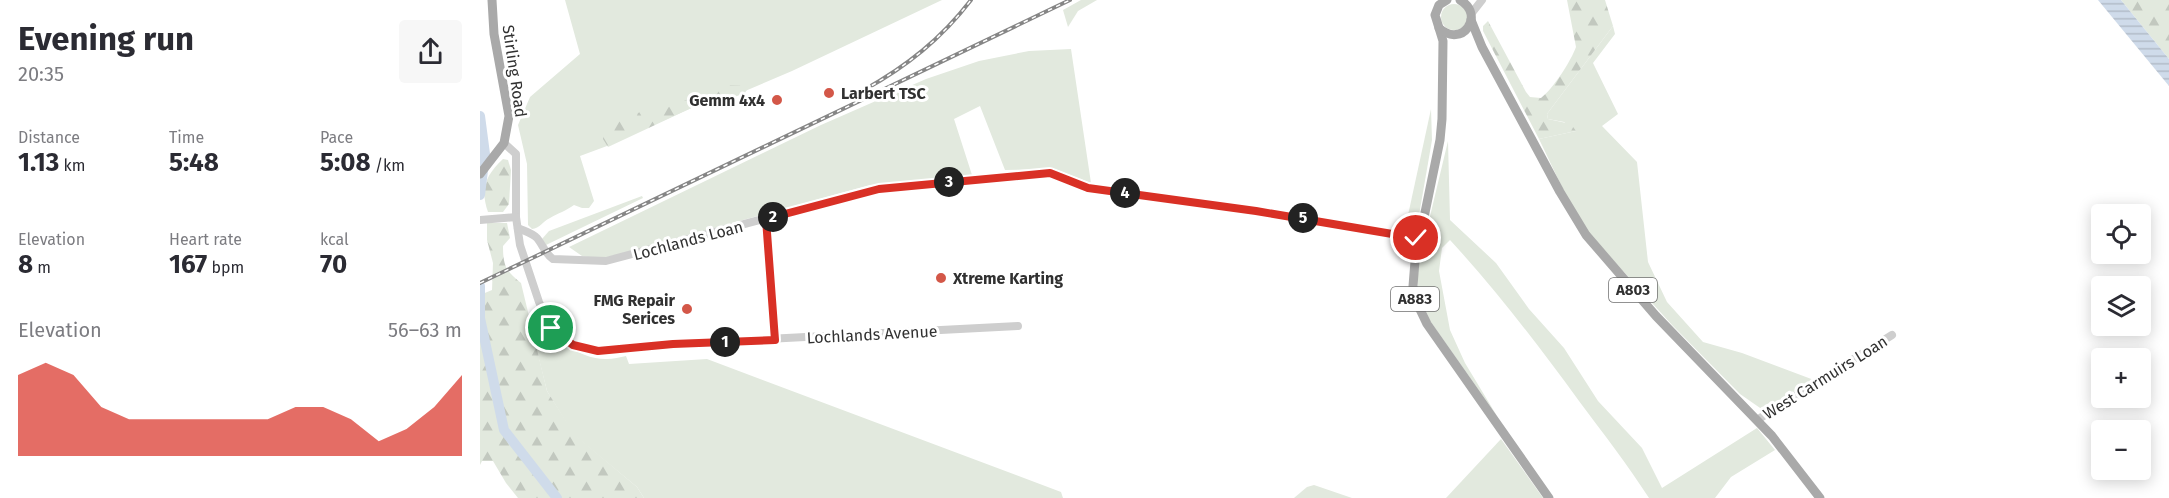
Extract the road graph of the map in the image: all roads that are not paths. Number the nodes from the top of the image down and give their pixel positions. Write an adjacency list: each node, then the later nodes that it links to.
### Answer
1 (492, 0): 11 (main road, Stirling Road)
2 (1460, 0): 3 (street); 6 (main road)
3 (1476, 0)
4 (1482, 0): 6 (street)
5 (1442, 2): 7 (main road)
6 (1471, 17): 8 (main road); 9 (main road, A803)
7 (1439, 28): 8 (main road); 10 (main road)
8 (1458, 35): 9 (main road, A803); 10 (main road)
9 (1485, 53): 21 (main road, A803)
10 (1442, 62): 17 (main road, A883)
11 (504, 143): 12 (main road, Stirling Road); 13 (street)
12 (480, 174)
13 (516, 217): 15 (street); 16 (street)
14 (766, 219): 16 (street, Lochlands Loan); 17 (street, Lochlands Loan); 20 (street)
15 (480, 220)
16 (518, 228): 20 (street, Lochlands Avenue)
17 (1419, 238): 22 (main road, A883)
18 (1018, 326): 20 (street, Lochlands Avenue)
19 (1892, 335): 21 (street, West Carmuirs Loan)
20 (775, 340)
21 (1758, 420): 23 (main road, A803)
22 (1549, 498)
23 (1820, 498)

